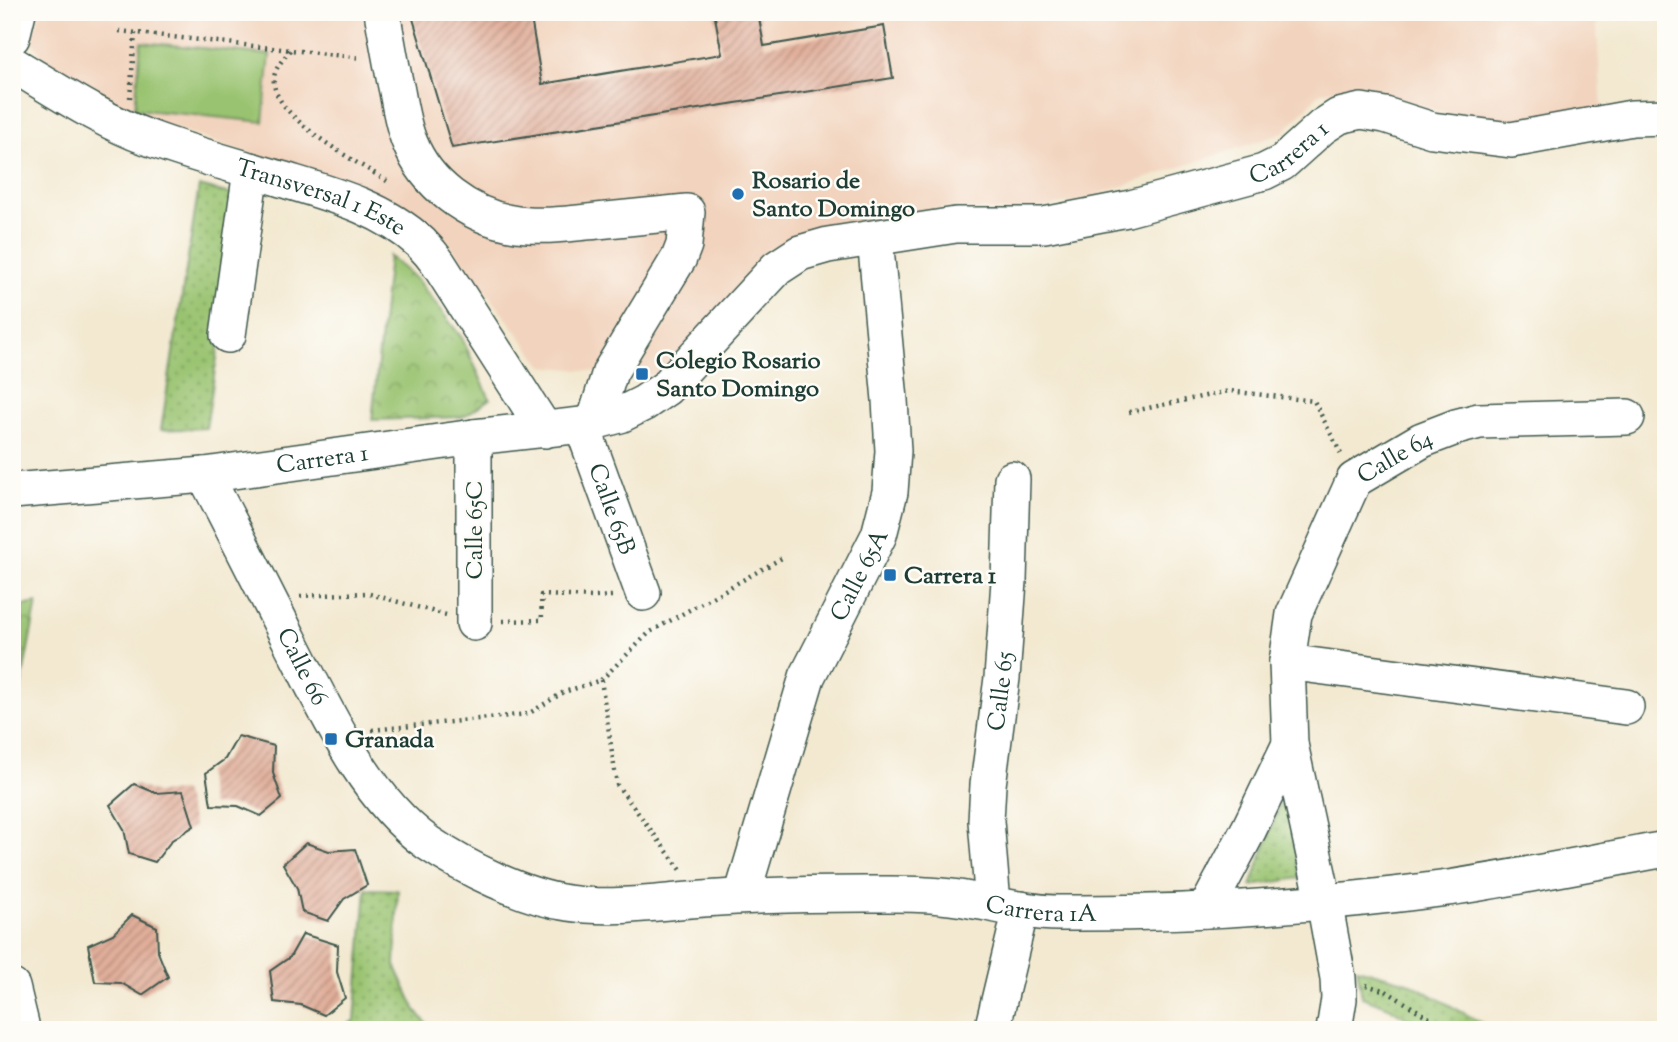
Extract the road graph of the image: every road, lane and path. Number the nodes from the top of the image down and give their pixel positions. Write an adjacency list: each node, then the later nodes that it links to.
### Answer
1 (18, 12): 5 (street)
2 (382, 12): 7 (street)
3 (119, 31): 4 (path)
4 (135, 33): 6 (path); 9 (path)
5 (12, 37)
6 (290, 50): 7 (path); 12 (path)
7 (391, 62): 17 (street)
8 (12, 64): 11 (street, Transversal 1 Este)
9 (130, 99)
10 (1666, 117): 13 (street, Carrera 1)
11 (251, 170): 14 (street); 18 (street, Transversal 1 Este)
12 (391, 183)
13 (875, 238): 17 (street, Carrera 1); 34 (street, Calle 65A)
14 (228, 335)
15 (1129, 412): 22 (path)
16 (1627, 417): 22 (street, Calle 64)
17 (588, 424): 18 (street, Carrera 1); 25 (street, Calle 65B)
18 (545, 430): 19 (street, Carrera 1)
19 (474, 438): 20 (street, Carrera 1); 26 (street, Calle 65C)
20 (205, 475): 23 (street, Carrera 1); 30 (street, Calle 66)
21 (1012, 479): 37 (street, Calle 65)
22 (1354, 480): 27 (street, Calle 64)
23 (12, 491)
24 (782, 558): 28 (path)
25 (643, 593)
26 (474, 623)
27 (1287, 662): 29 (street); 31 (street, Calle 64)
28 (601, 680): 30 (path); 35 (path)
29 (1626, 707)
30 (340, 734): 32 (street, Calle 66)
31 (1290, 744): 36 (street, Calle 64); 38 (street, Calle 64)
32 (427, 842): 35 (street, Carrera 1A)
33 (1666, 849): 36 (street, Carrera 1A)
34 (742, 897): 35 (street, Carrera 1A); 37 (street, Carrera 1A)
35 (704, 899)
36 (1324, 901): 38 (street, Carrera 1A); 39 (street, Calle 64)
37 (1007, 907): 38 (street, Carrera 1A); 42 (street, Calle 65)
38 (1206, 910)
39 (1338, 978): 43 (street, Calle 64); 44 (path)
40 (12, 987): 41 (street)
41 (21, 1030)
42 (992, 1030)
43 (1335, 1030)
44 (1449, 1030)

